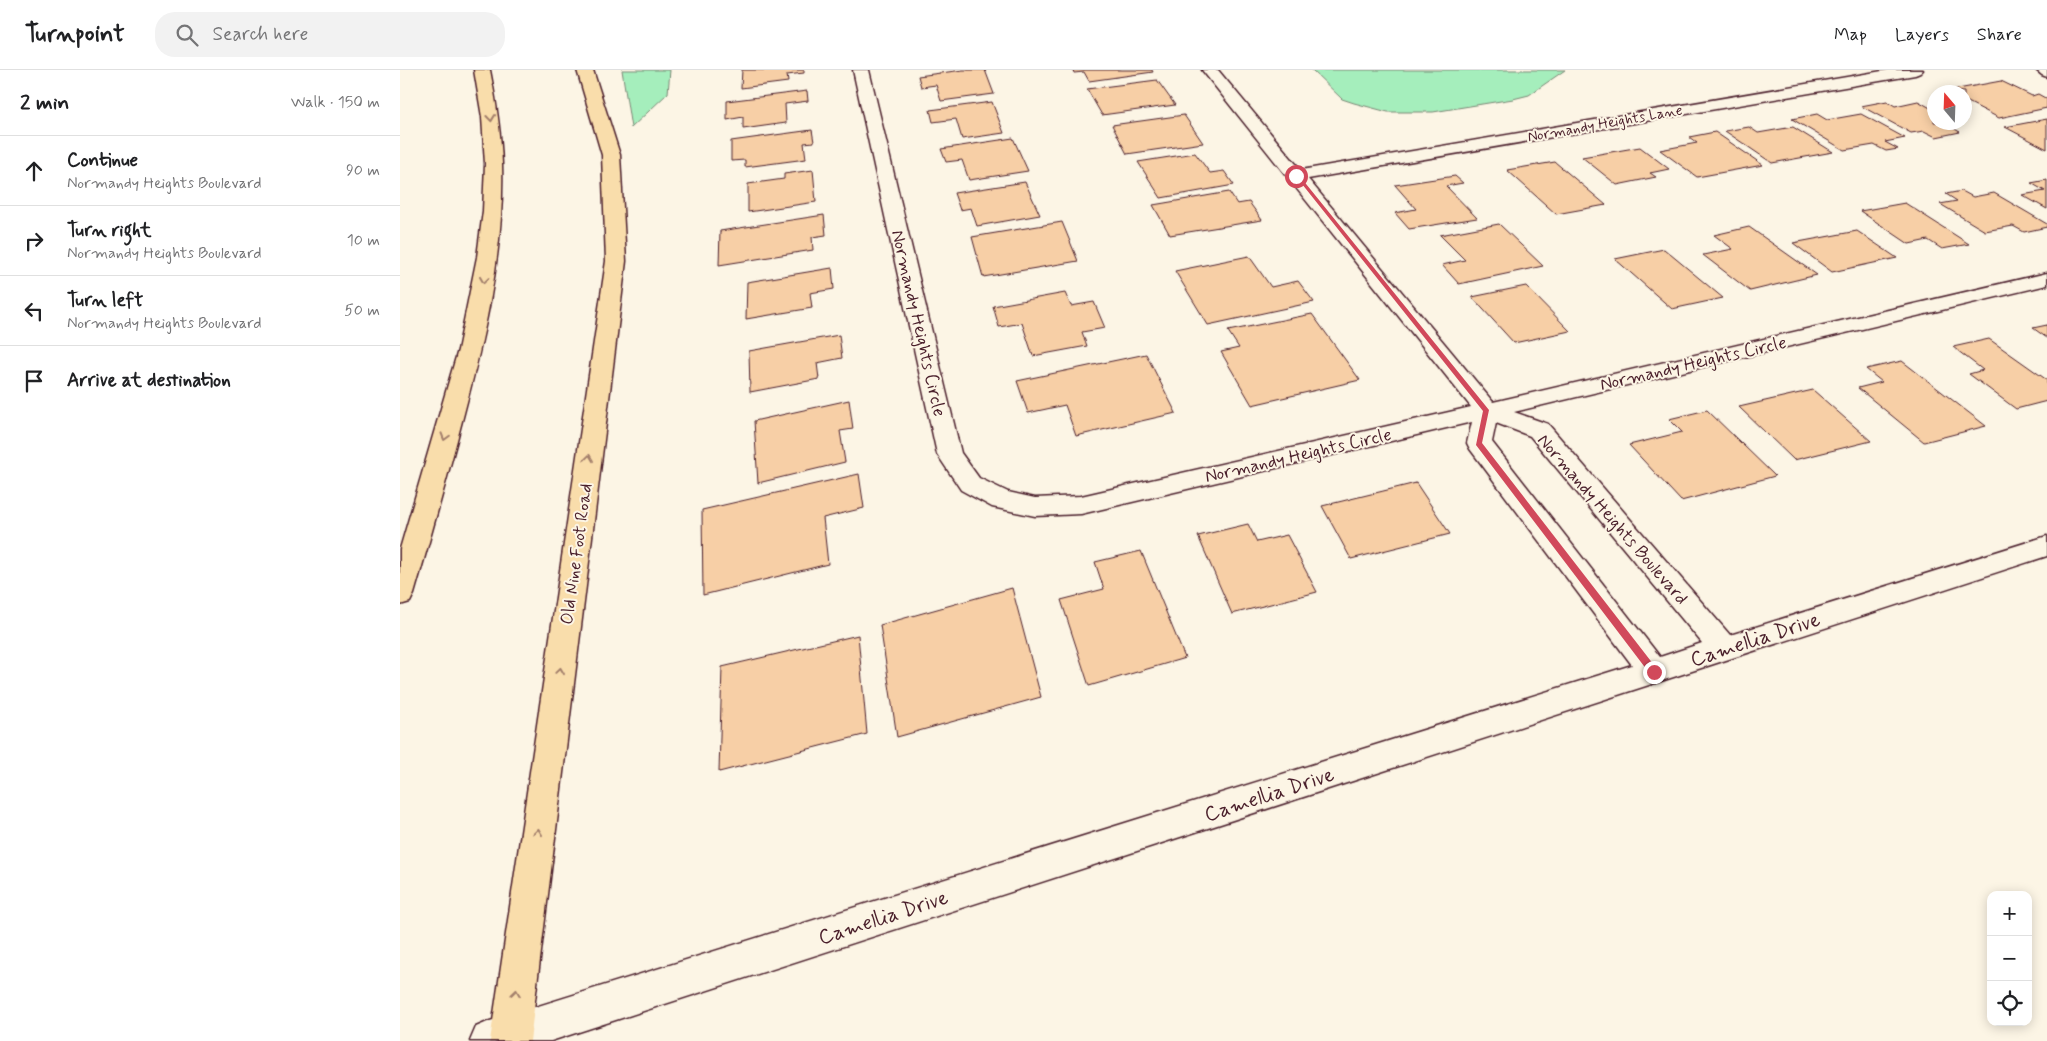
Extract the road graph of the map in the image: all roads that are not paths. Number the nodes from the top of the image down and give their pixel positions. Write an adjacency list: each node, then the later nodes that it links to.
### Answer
1 (482, 70): 10 (main road, one-way to 10)
2 (585, 70): 13 (main road, Old Nine Foot Road, one-way to 2)
3 (861, 70): 8 (street, Normandy Heights Circle)
4 (1210, 70): 6 (street)
5 (1915, 70): 6 (street, Normandy Heights Lane)
6 (1296, 176): 8 (street)
7 (2047, 279): 8 (street, Normandy Heights Circle)
8 (1487, 411): 11 (street, Normandy Heights Boulevard); 12 (street)
9 (2047, 546): 11 (street, Camellia Drive)
10 (400, 594)
11 (1724, 649): 12 (street, Camellia Drive)
12 (1654, 672): 13 (street, Camellia Drive)
13 (503, 1039)

